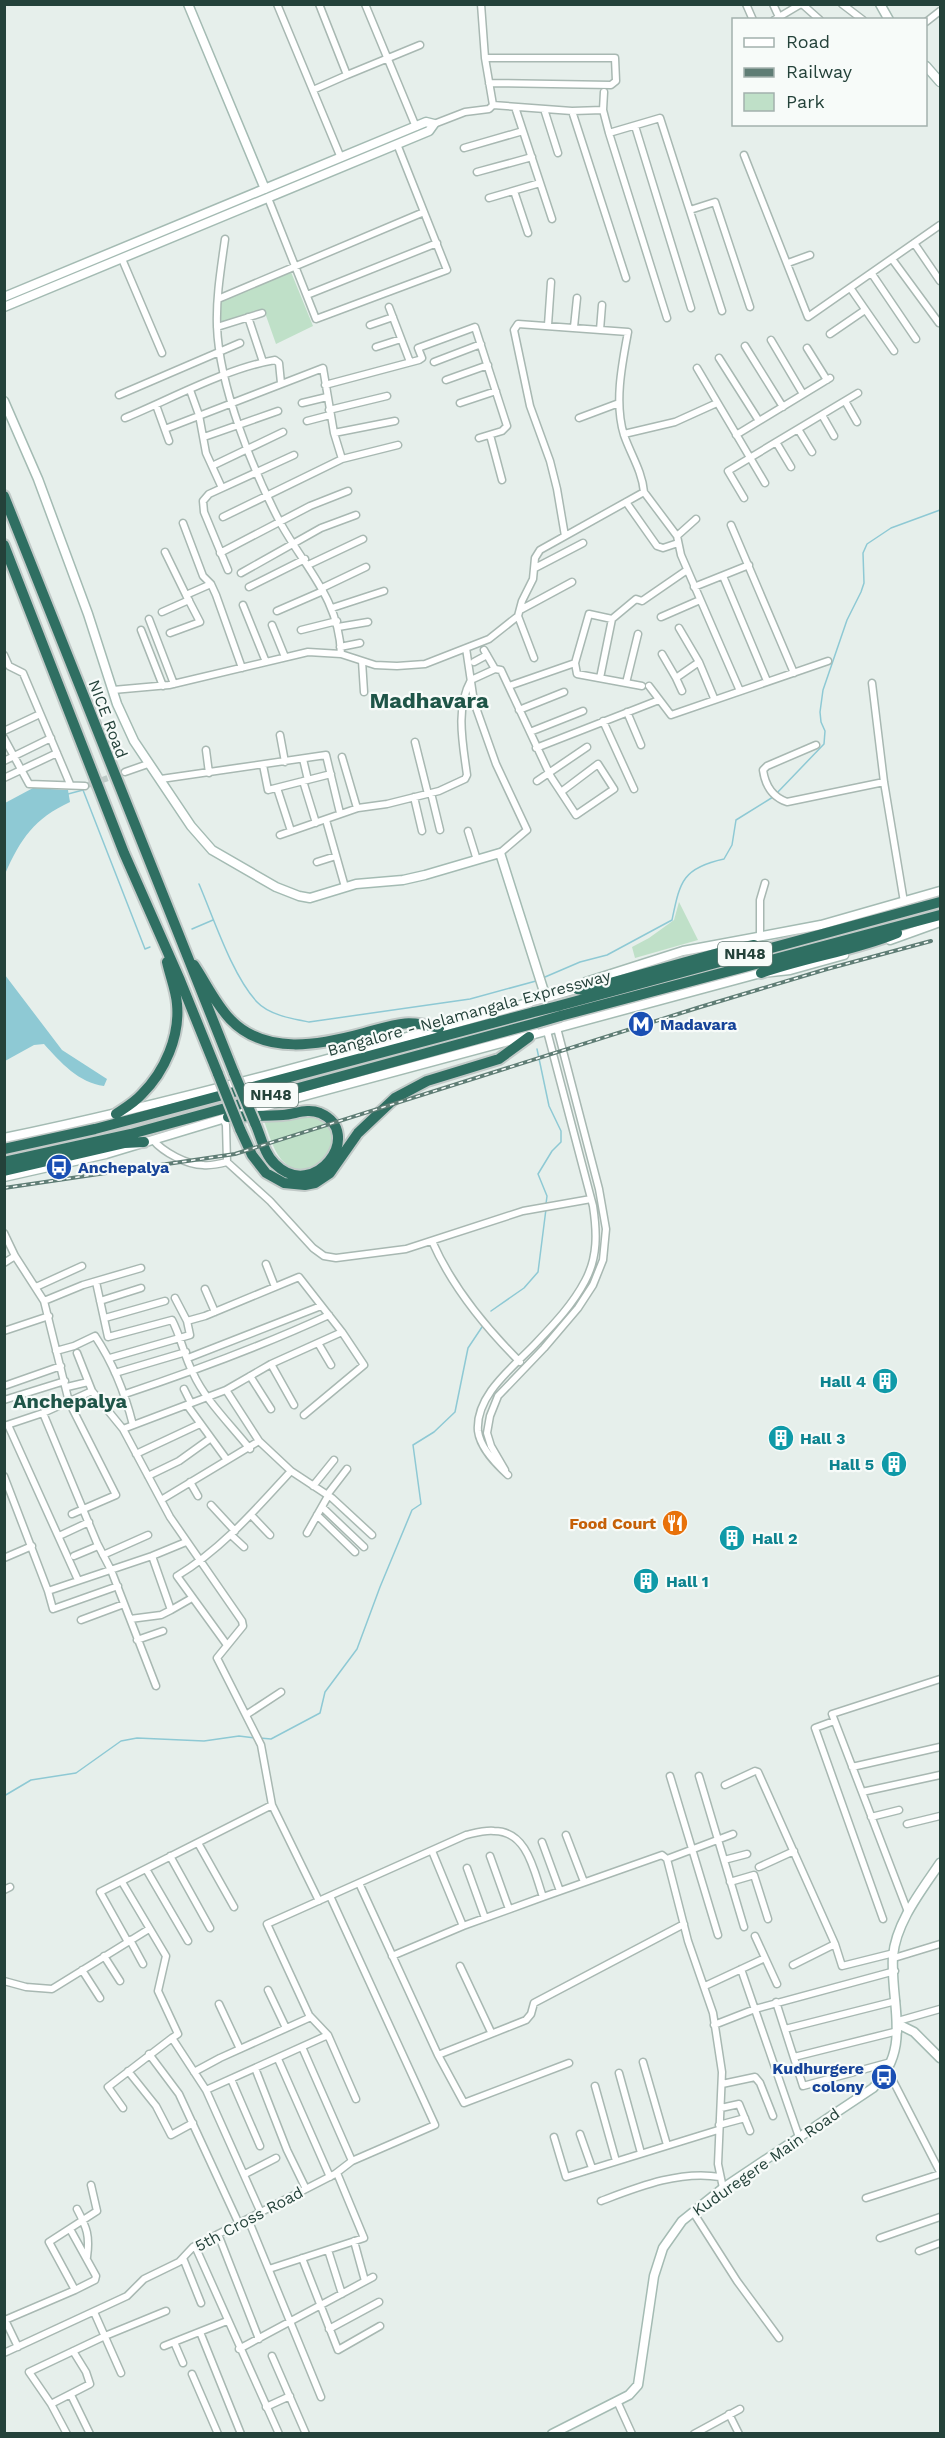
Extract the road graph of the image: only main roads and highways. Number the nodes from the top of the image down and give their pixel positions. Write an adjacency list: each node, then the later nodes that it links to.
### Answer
1 (4, 496): 7 (highway, NICE Road)
2 (4, 545): 6 (highway, NICE Road)
3 (937, 903): 5 (highway, Bangalore - Nelamangala Expressway / NH48)
4 (939, 918): 8 (highway); 10 (highway, Bangalore - Nelamangala Expressway / NH48)
5 (789, 942): 9 (highway); 10 (highway, Bangalore - Nelamangala Expressway / NH48)
6 (164, 944): 13 (highway, bridge); 14 (highway)
7 (186, 952): 12 (highway); 15 (highway, bridge)
8 (761, 973)
9 (577, 989)
10 (559, 1011): 11 (highway, Bangalore - Nelamangala Expressway / NH48, bridge)
11 (535, 1017): 17 (highway, Bangalore - Nelamangala Expressway / NH48); 18 (highway, Bangalore - Nelamangala Expressway / NH48)
12 (439, 1028)
13 (529, 1037)
14 (116, 1114)
15 (226, 1118)
16 (148, 1141): 19 (highway)
17 (4, 1149)
18 (4, 1162)
19 (4, 1171)

